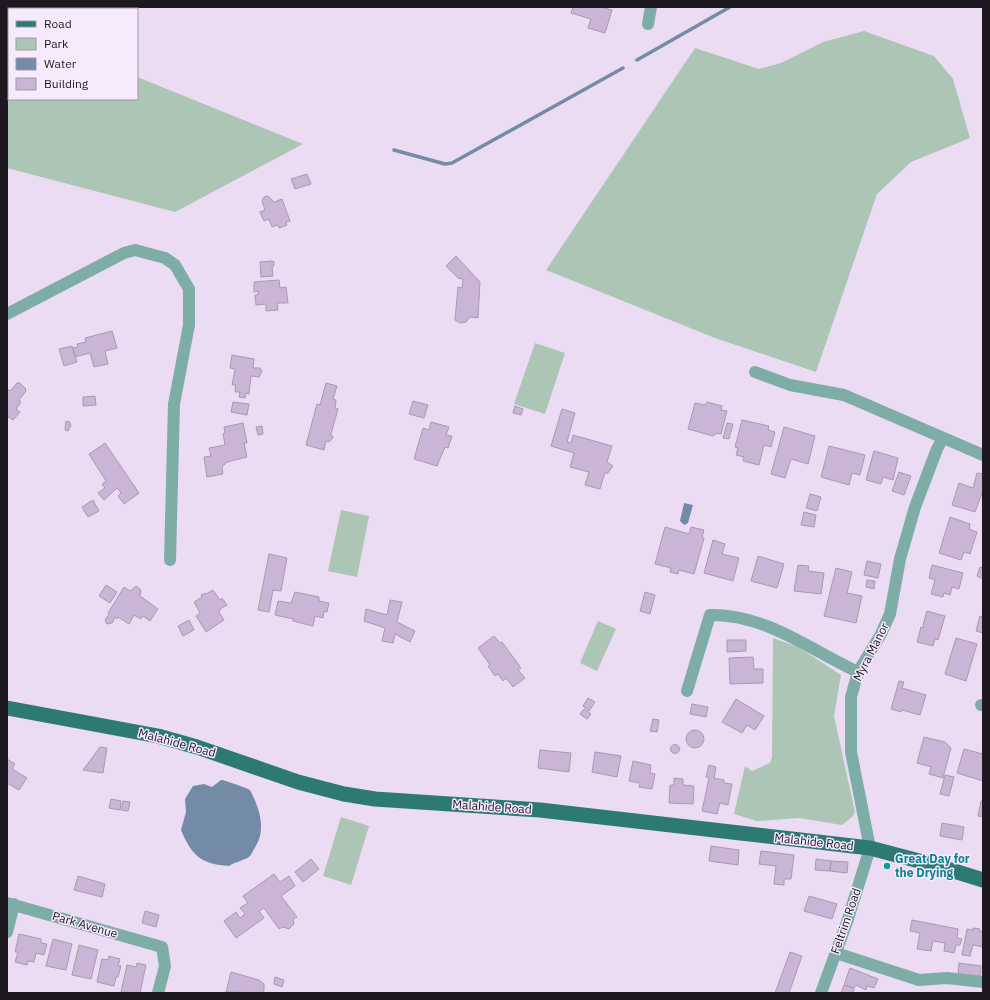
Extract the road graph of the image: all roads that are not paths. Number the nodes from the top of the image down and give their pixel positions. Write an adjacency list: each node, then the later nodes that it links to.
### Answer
1 (651, 7): 2 (street)
2 (648, 24)
3 (7, 314): 7 (street)
4 (754, 372): 5 (street)
5 (943, 438): 6 (street); 8 (street, Myra Manor)
6 (983, 454)
7 (170, 560)
8 (858, 672): 9 (street); 11 (street, Myra Manor)
9 (687, 691)
10 (7, 708): 11 (main road, Malahide Road)
11 (870, 848): 12 (main road, Malahide Road); 15 (street, Feltrim Road)
12 (983, 880)
13 (10, 904): 14 (street); 17 (street, Park Avenue)
14 (7, 932)
15 (836, 953): 16 (street); 18 (street, Feltrim Road)
16 (983, 982)
17 (158, 993)
18 (821, 993)

